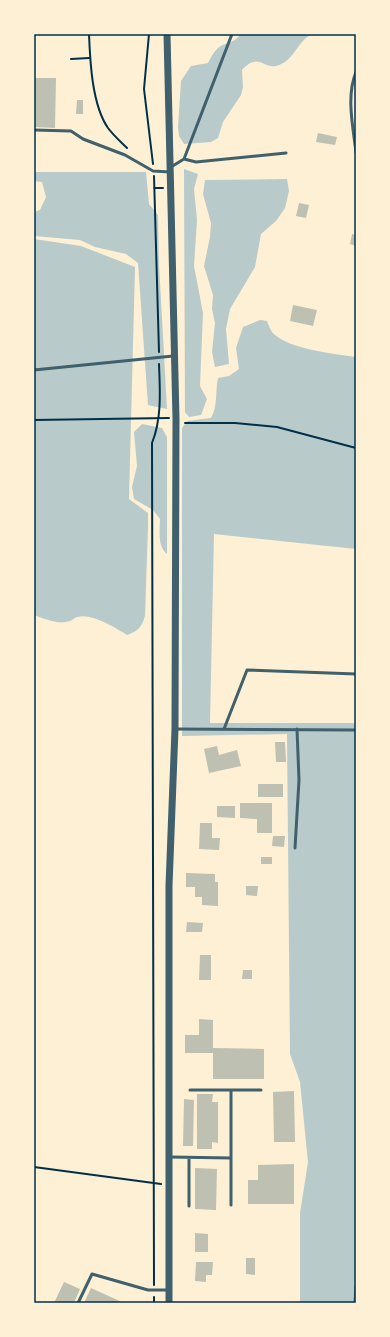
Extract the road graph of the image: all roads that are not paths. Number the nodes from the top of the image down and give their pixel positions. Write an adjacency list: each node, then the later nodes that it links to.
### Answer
1 (167, 34): 8 (street)
2 (232, 34): 7 (lane)
3 (356, 72): 5 (lane)
4 (34, 130): 8 (lane)
5 (356, 152)
6 (286, 153): 7 (lane)
7 (184, 159): 8 (lane)
8 (170, 170): 9 (street)
9 (174, 356): 10 (lane); 12 (street)
10 (34, 370)
11 (356, 674): 13 (lane)
12 (175, 729): 13 (lane); 20 (street)
13 (224, 729): 14 (lane)
14 (297, 729): 15 (lane); 16 (lane)
15 (356, 730)
16 (295, 848)
17 (190, 1090): 18 (lane)
18 (232, 1090): 19 (lane); 22 (lane)
19 (261, 1090)
20 (170, 1157): 21 (lane); 26 (street)
21 (189, 1158): 22 (lane); 24 (lane)
22 (231, 1158): 23 (lane)
23 (231, 1205)
24 (189, 1206)
25 (356, 1287): 29 (lane)
26 (169, 1290): 27 (lane); 28 (street)
27 (78, 1303)
28 (169, 1303)
29 (355, 1303)

